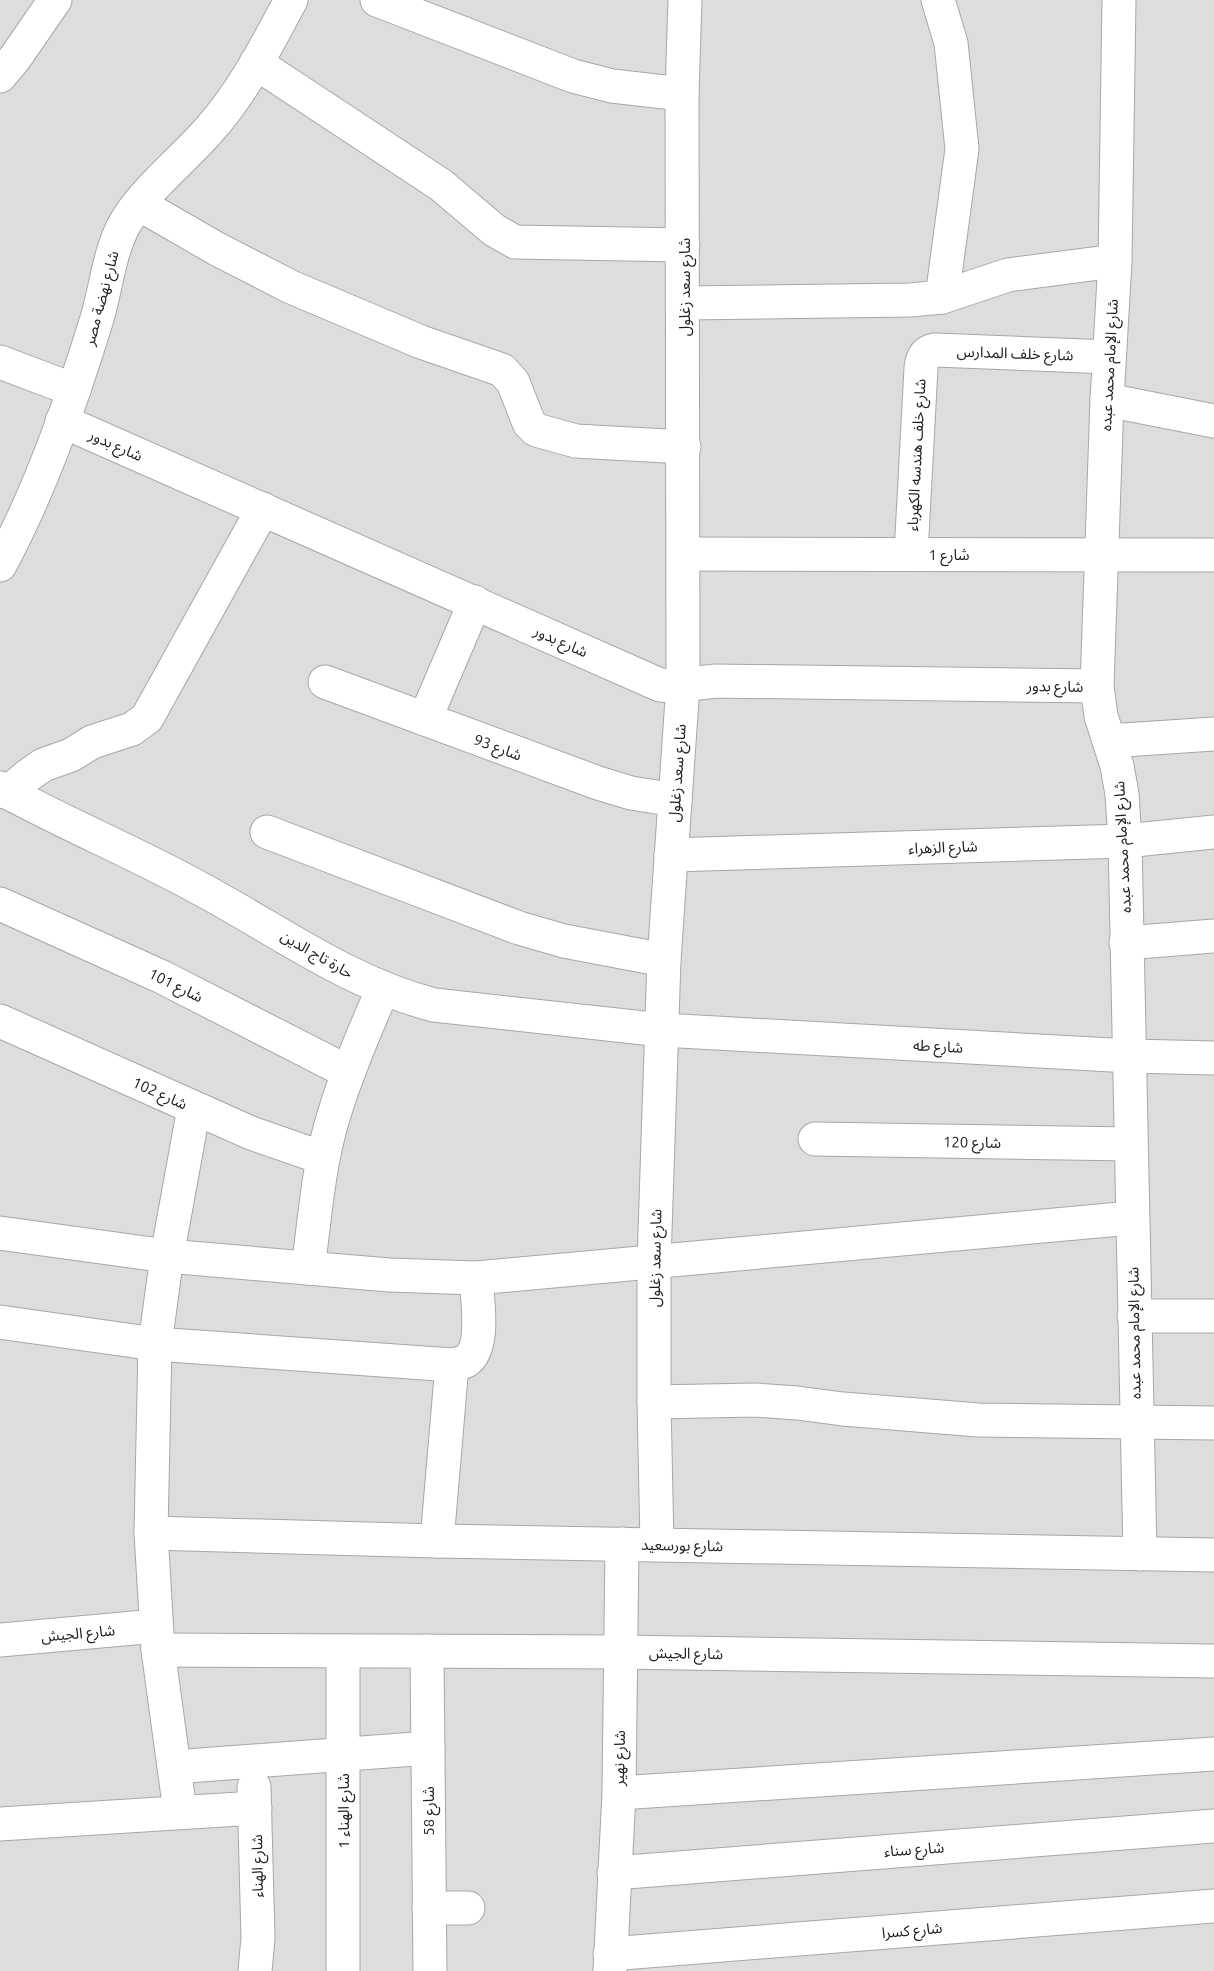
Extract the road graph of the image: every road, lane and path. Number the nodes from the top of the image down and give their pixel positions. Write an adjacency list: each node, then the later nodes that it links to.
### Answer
1 (55, 0): 8 (street)
2 (291, 0): 7 (street, شارع نهضة مصر)
3 (377, 0): 9 (street)
4 (685, 0): 9 (street, شارع سعد زغلول)
5 (938, 0): 13 (street)
6 (1119, 0): 12 (street, شارع الإمام محمد عبده)
7 (256, 63): 10 (street, شارع نهضة مصر); 11 (street)
8 (0, 76)
9 (682, 94): 11 (street, شارع سعد زغلول)
10 (139, 204): 18 (street, شارع نهضة مصر); 22 (street)
11 (683, 245): 14 (street, شارع سعد زغلول)
12 (1115, 261): 13 (street); 16 (street, شارع الإمام محمد عبده)
13 (942, 297): 14 (street)
14 (684, 303): 22 (street, شارع سعد زغلول)
15 (924, 356): 16 (street, شارع خلف المدارس); 25 (street, شارع خلف هندسه الكهرباء)
16 (1109, 357): 19 (street, شارع الإمام محمد عبده)
17 (0, 362): 18 (street)
18 (74, 390): 20 (street, شارع نهضة مصر)
19 (1107, 400): 21 (street); 26 (street, شارع الإمام محمد عبده)
20 (62, 421): 23 (street, شارع بدور); 28 (street, شارع نهضة مصر)
21 (1214, 421)
22 (684, 447): 24 (street, شارع سعد زغلول)
23 (262, 509): 29 (street, شارع بدور); 36 (street)
24 (684, 554): 25 (street, شارع 1); 31 (street, شارع سعد زغلول)
25 (911, 554): 26 (street, شارع 1)
26 (1102, 554): 27 (street, شارع 1); 32 (street, شارع الإمام محمد عبده)
27 (1214, 555)
28 (0, 565)
29 (475, 603): 31 (street, شارع بدور); 33 (street)
30 (325, 682): 33 (street, شارع 93)
31 (684, 685): 32 (street, شارع بدور); 37 (street, شارع سعد زغلول)
32 (1097, 686): 35 (street, شارع الإمام محمد عبده)
33 (424, 719): 37 (street, شارع 93)
34 (1214, 734): 35 (street)
35 (1109, 741): 40 (street, شارع الإمام محمد عبده)
36 (4, 791): 46 (street, حارة تاج الدين)
37 (675, 800): 41 (street, شارع سعد زغلول)
38 (267, 831): 45 (street)
39 (1214, 832): 40 (street, شارع الزهراء)
40 (1125, 841): 41 (street, شارع الزهراء); 44 (street, شارع الإمام محمد عبده)
41 (671, 855): 45 (street, شارع سعد زغلول)
42 (0, 904): 51 (street, شارع 101)
43 (1214, 936): 44 (street)
44 (1126, 943): 49 (street, شارع الإمام محمد عبده)
45 (664, 960): 48 (street, شارع سعد زغلول)
46 (383, 990): 48 (street, حارة تاج الدين); 51 (street)
47 (0, 1021): 52 (street, شارع 102)
48 (662, 1030): 49 (street, شارع طه); 59 (street, شارع سعد زغلول)
49 (1130, 1056): 50 (street, شارع طه); 54 (street, شارع الإمام محمد عبده)
50 (1214, 1058)
51 (348, 1072): 55 (street)
52 (194, 1108): 55 (street, شارع 102); 58 (street)
53 (815, 1139): 54 (street, شارع 120)
54 (1130, 1144): 56 (street, شارع الإمام محمد عبده)
55 (323, 1158): 60 (street)
56 (1131, 1218): 59 (street); 62 (street, شارع الإمام محمد عبده)
57 (0, 1233): 58 (street)
58 (166, 1256): 60 (street); 65 (street)
59 (654, 1262): 61 (street); 67 (street, شارع سعد زغلول)
60 (308, 1269): 61 (street)
61 (476, 1278): 66 (street)
62 (1134, 1316): 63 (street); 68 (street, شارع الإمام محمد عبده)
63 (1214, 1316)
64 (0, 1322): 65 (street)
65 (155, 1344): 66 (street); 70 (street)
66 (452, 1365): 71 (street)
67 (654, 1402): 68 (street); 73 (street, شارع سعد زغلول)
68 (1136, 1422): 69 (street); 74 (street, شارع الإمام محمد عبده)
69 (1214, 1423)
70 (151, 1533): 71 (street, شارع بورسعيد); 76 (street)
71 (437, 1541): 72 (street, شارع بورسعيد)
72 (622, 1544): 73 (street, شارع بورسعيد); 80 (street, شارع نهير)
73 (657, 1545): 74 (street, شارع بورسعيد)
74 (1140, 1554): 75 (street, شارع بورسعيد)
75 (1214, 1555)
76 (157, 1638): 77 (street, شارع الجيش); 78 (street, شارع الجيش); 86 (street)
77 (0, 1640)
78 (343, 1651): 79 (street, شارع الجيش); 83 (street, شارع الهناء 1)
79 (428, 1651): 80 (street, شارع الجيش); 82 (street, شارع 58)
80 (621, 1652): 81 (street, شارع الجيش); 87 (street, شارع نهير)
81 (1214, 1661)
82 (428, 1748): 83 (street); 94 (street, شارع 58)
83 (343, 1754): 85 (street); 98 (street, شارع الهناء 1)
84 (1214, 1754): 87 (street)
85 (253, 1761): 86 (street); 88 (street, شارع الهناء)
86 (174, 1767): 89 (street)
87 (619, 1793): 92 (street, شارع نهير)
88 (255, 1808): 89 (street); 97 (street, شارع الهناء)
89 (180, 1812): 90 (street)
90 (0, 1824)
91 (1214, 1826): 92 (street, شارع سناء)
92 (614, 1872): 96 (street, شارع نهير)
93 (1214, 1906): 96 (street, شارع كسرا)
94 (429, 1908): 95 (street); 99 (street, شارع 58)
95 (468, 1908)
96 (610, 1963)
97 (255, 1971)
98 (343, 1971)
99 (430, 1971)

